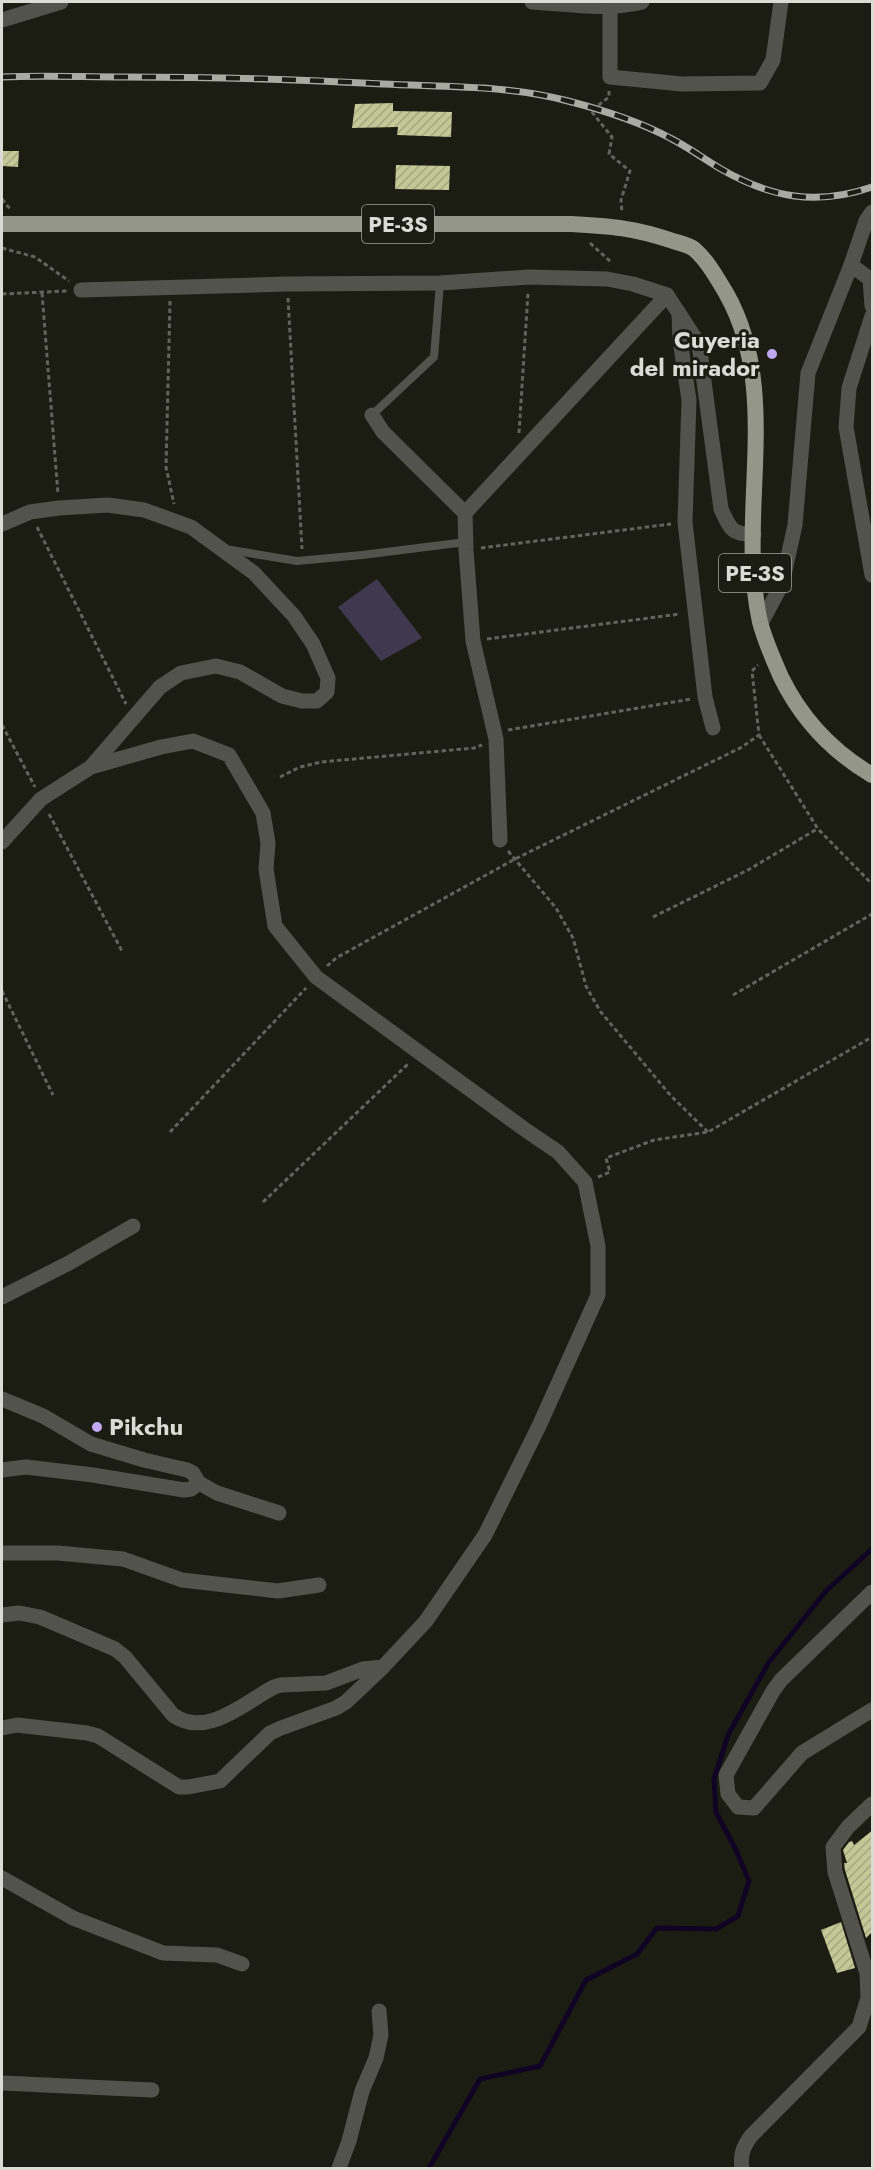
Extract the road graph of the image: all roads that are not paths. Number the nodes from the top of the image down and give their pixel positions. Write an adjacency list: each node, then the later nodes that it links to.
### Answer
1 (61, 2): 6 (street)
2 (532, 2): 5 (street)
3 (642, 2): 5 (street)
4 (781, 2): 5 (street)
5 (610, 6)
6 (2, 20)
7 (873, 212): 10 (street)
8 (2, 215): 9 (lane)
9 (10, 224): 20 (highway, PE-3S)
10 (851, 265): 14 (street); 24 (street)
11 (440, 283): 12 (street); 13 (street); 17 (lane)
12 (81, 290)
13 (667, 295): 15 (street); 18 (street)
14 (873, 306)
15 (679, 313): 20 (street); 25 (street)
16 (873, 316): 23 (street)
17 (372, 415): 18 (street)
18 (465, 513): 21 (street)
19 (2, 524): 22 (street)
20 (754, 534): 24 (highway, PE-3S)
21 (466, 546): 22 (lane); 28 (street)
22 (219, 548): 26 (street)
23 (873, 575)
24 (760, 623): 27 (highway, PE-3S)
25 (713, 728)
26 (91, 767): 29 (street); 40 (street)
27 (873, 775)
28 (500, 840)
29 (2, 842)
30 (133, 1226): 31 (street)
31 (2, 1297)
32 (2, 1399): 34 (street)
33 (2, 1470): 34 (street)
34 (199, 1483): 35 (street)
35 (279, 1513)
36 (2, 1553): 37 (street)
37 (319, 1584)
38 (873, 1592): 41 (street)
39 (2, 1615): 40 (street)
40 (383, 1667): 42 (street)
41 (873, 1710)
42 (2, 1728)
43 (873, 1804): 50 (street)
44 (2, 1878): 45 (street)
45 (242, 1964)
46 (379, 2011): 49 (street)
47 (2, 2083): 48 (street)
48 (152, 2090)
49 (339, 2169)
50 (742, 2169)

